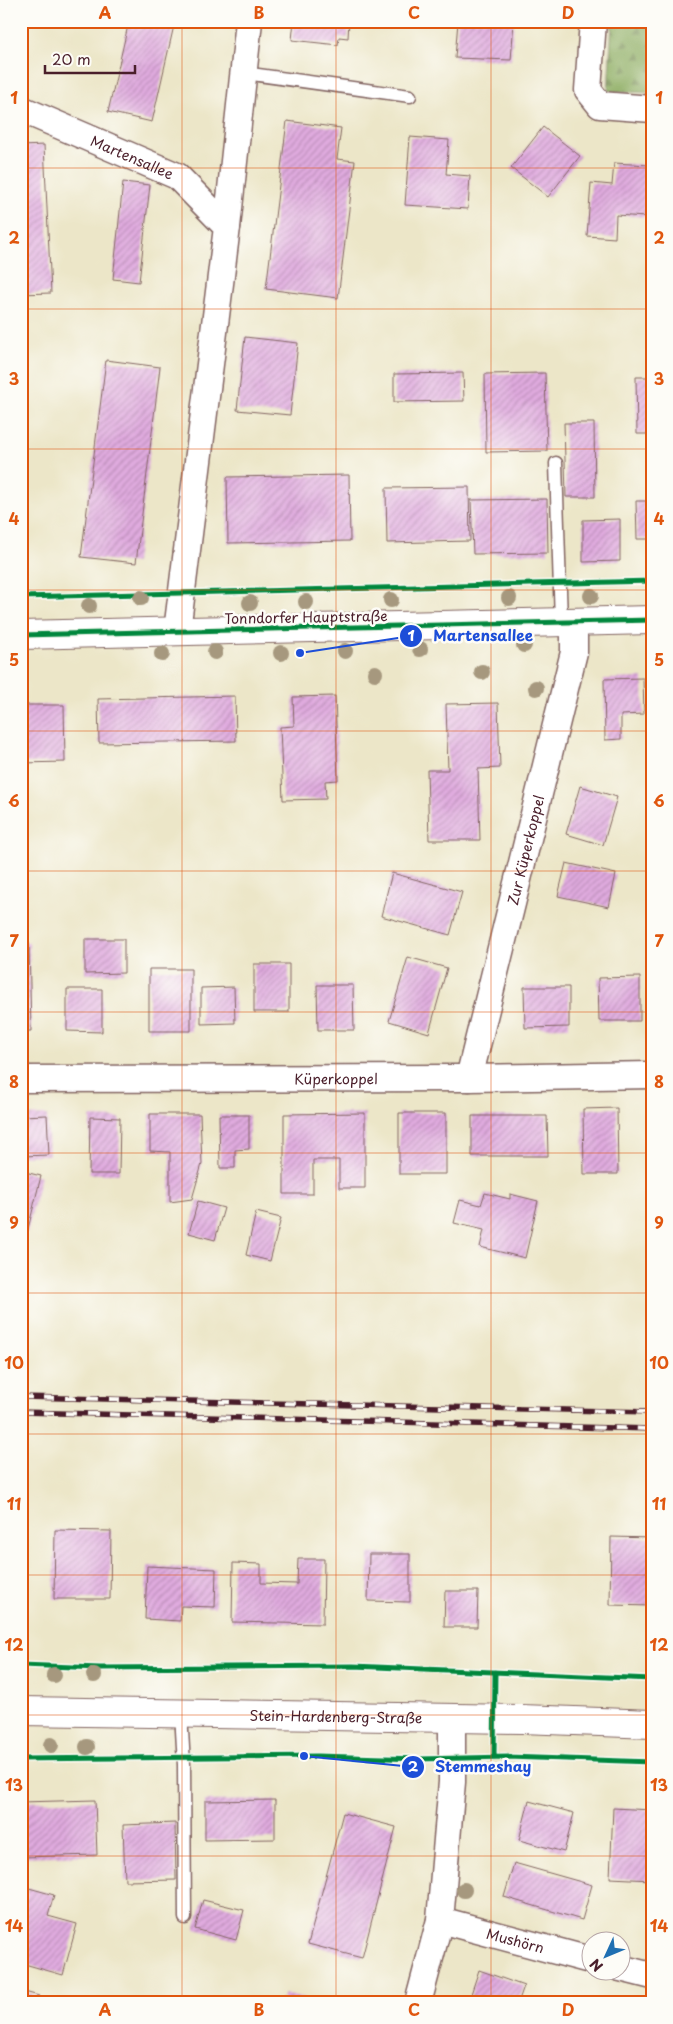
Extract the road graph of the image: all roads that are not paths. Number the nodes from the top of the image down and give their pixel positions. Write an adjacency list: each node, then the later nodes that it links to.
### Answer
1 (249, 21): 3 (street)
2 (593, 21): 6 (street)
3 (244, 74): 4 (lane); 7 (street)
4 (410, 96)
5 (21, 109): 7 (street, Martensallee)
6 (652, 109)
7 (227, 227): 11 (street)
8 (556, 463): 10 (lane)
9 (652, 620): 10 (main road, Tonndorfer Hauptstraße)
10 (567, 622): 11 (main road, Tonndorfer Hauptstraße); 14 (street, Zur Küperkoppel)
11 (177, 631): 12 (main road, Tonndorfer Hauptstraße)
12 (21, 635)
13 (652, 1075): 14 (street, Küperkoppel)
14 (469, 1078): 15 (street, Küperkoppel)
15 (21, 1079)
16 (21, 1711): 17 (main road, Stein-Hardenberg-Straße)
17 (181, 1713): 18 (main road, Stein-Hardenberg-Straße); 20 (lane)
18 (452, 1718): 19 (main road, Stein-Hardenberg-Straße); 21 (street)
19 (652, 1724)
20 (184, 1918)
21 (440, 1920): 22 (street, Mushörn); 25 (street)
22 (580, 1957)
23 (630, 1970): 24 (street)
24 (652, 1976)
25 (418, 2003)

